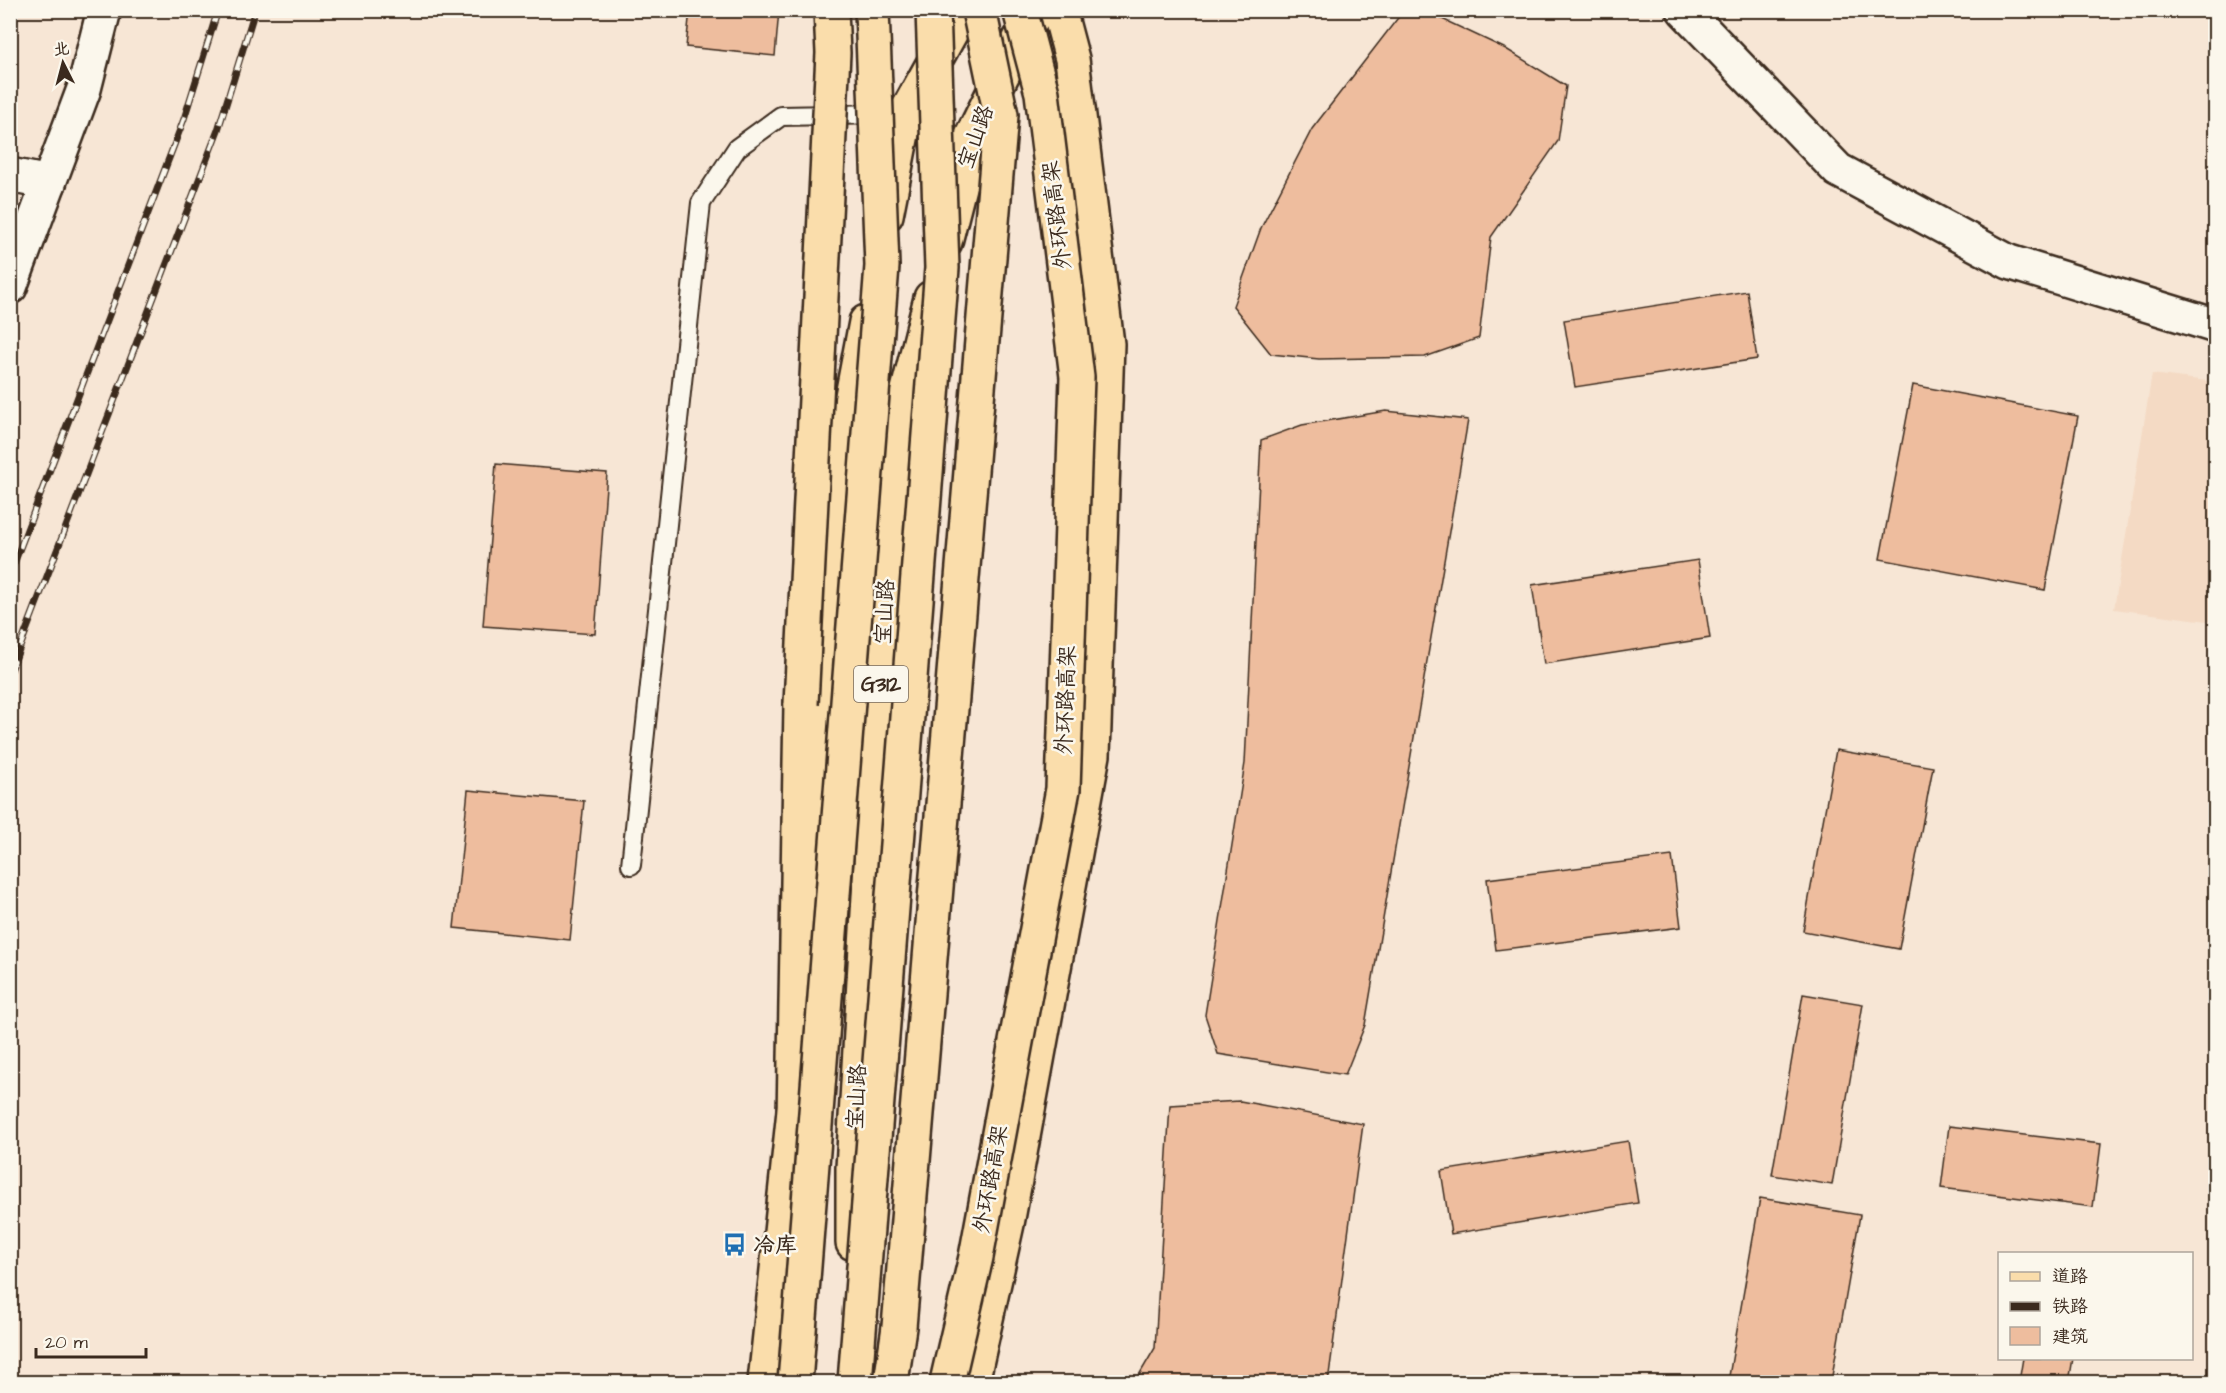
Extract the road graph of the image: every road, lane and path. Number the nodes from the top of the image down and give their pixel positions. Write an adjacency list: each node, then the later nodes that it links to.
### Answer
1 (104, 10): 14 (street)
2 (831, 10): 18 (main road, bridge)
3 (872, 10): 20 (main road, bridge)
4 (933, 10): 21 (main road, bridge)
5 (963, 10): 11 (main road, G312)
6 (979, 10): 22 (main road, bridge)
7 (1020, 10): 23 (main road, 外环路高架, bridge)
8 (1038, 10): 12 (main road, 宝山路 / G312)
9 (1059, 10): 24 (main road, 外环路高架)
10 (1684, 10): 16 (street)
11 (906, 113): 12 (lane); 17 (lane); 18 (main road, G312)
12 (961, 132): 21 (main road, 宝山路 / G312)
13 (10, 175): 14 (street)
14 (49, 183): 15 (street)
15 (10, 287)
16 (2216, 326)
17 (631, 864)
18 (794, 1120): 19 (main road, G312)
19 (765, 1383)
20 (795, 1383)
21 (854, 1383)
22 (891, 1383)
23 (947, 1383)
24 (972, 1383)

